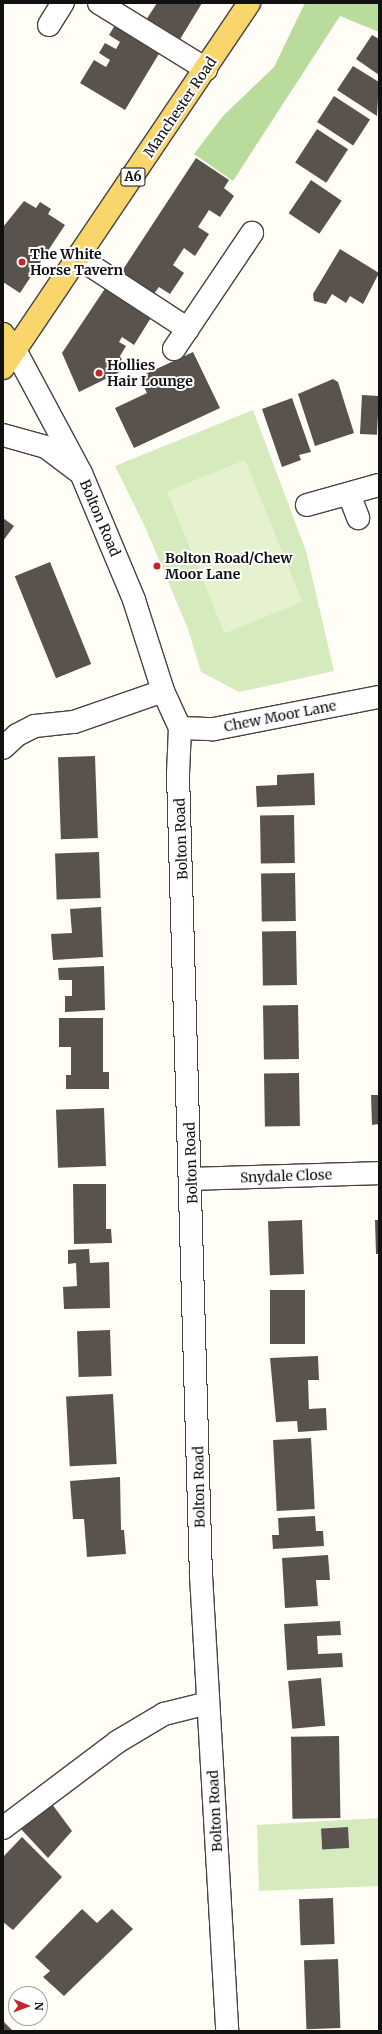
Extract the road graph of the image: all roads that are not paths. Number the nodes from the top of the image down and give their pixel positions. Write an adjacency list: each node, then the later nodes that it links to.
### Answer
1 (63, 3): 4 (street)
2 (98, 3): 5 (street)
3 (249, 3): 5 (main road, Manchester Road / A6)
4 (49, 26)
5 (206, 69): 7 (main road, Manchester Road / A6)
6 (252, 233): 8 (street)
7 (79, 258): 8 (street); 9 (main road, Manchester Road / A6)
8 (188, 329): 10 (street)
9 (9, 342): 11 (main road, Manchester Road / A6); 13 (street, Bolton Road)
10 (174, 349)
11 (3, 368)
12 (3, 435): 13 (street)
13 (81, 473): 18 (street, Bolton Road)
14 (379, 485): 15 (street)
15 (349, 494): 16 (street); 17 (street)
16 (307, 505)
17 (358, 518)
18 (163, 691): 20 (street, Bolton Road); 21 (street)
19 (379, 697): 20 (street, Chew Moor Lane)
20 (180, 728): 23 (street, Bolton Road)
21 (3, 748)
22 (379, 1173): 23 (street, Snydale Close)
23 (192, 1179): 24 (street, Bolton Road)
24 (208, 1703): 25 (street); 26 (street, Bolton Road)
25 (3, 1828)
26 (227, 2031)

